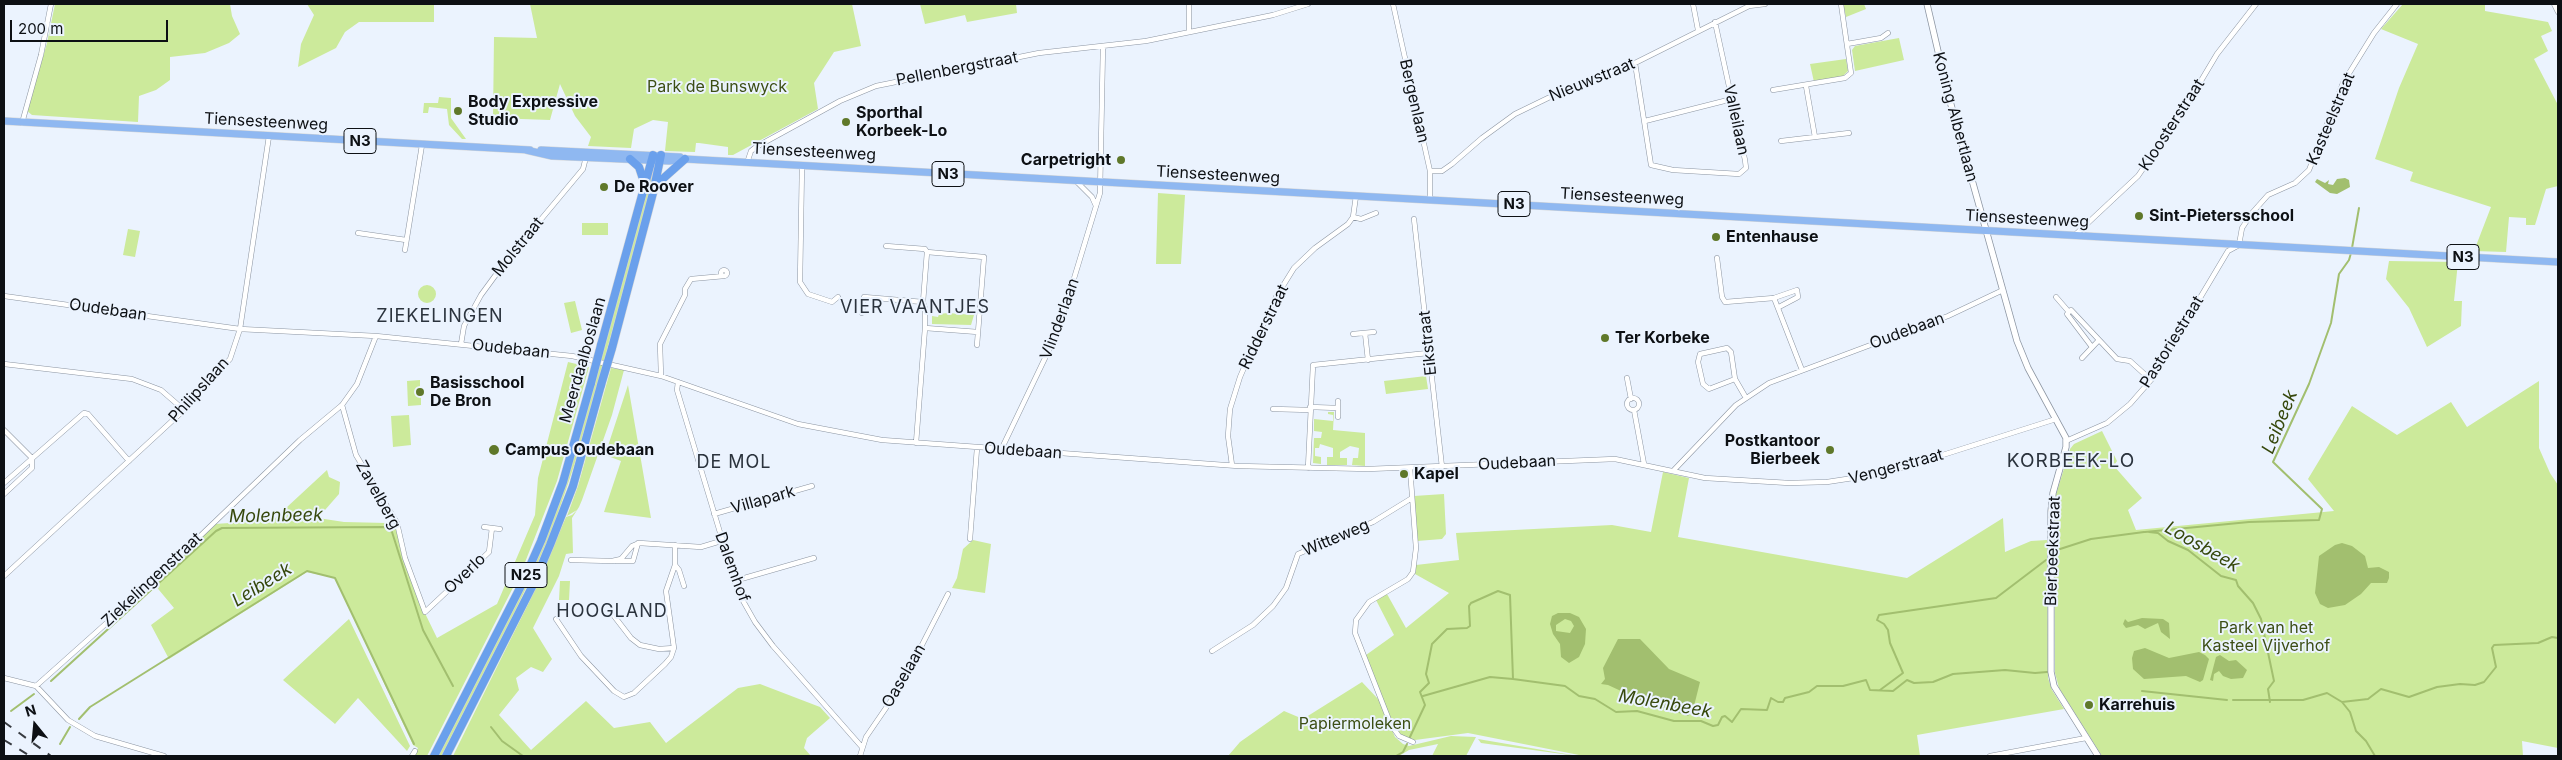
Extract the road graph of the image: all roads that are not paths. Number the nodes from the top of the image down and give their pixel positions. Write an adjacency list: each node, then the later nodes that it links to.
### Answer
1 (51, 4): 26 (street)
2 (1189, 4): 15 (street)
3 (1308, 4): 15 (street, Pellenbergstraat)
4 (1392, 4): 39 (street, Bergenlaan)
5 (1693, 4): 16 (street)
6 (1765, 4): 12 (street, Nieuwstraat)
7 (1841, 4): 18 (street)
8 (1927, 4): 50 (street, Koning Albertlaan)
9 (2256, 4): 52 (street, Kloosterstraat)
10 (2397, 4): 54 (street, Kasteelstraat)
11 (2554, 4): 13 (street)
12 (1749, 5): 14 (street, Nieuwstraat)
13 (2558, 12)
14 (1715, 22): 16 (street, Nieuwstraat); 23 (street, Valleilaan)
15 (1189, 30): 19 (street, Pellenbergstraat)
16 (1698, 30): 20 (street, Nieuwstraat)
17 (1888, 33): 18 (street)
18 (1847, 44): 21 (street)
19 (1103, 46): 37 (street, Pellenbergstraat); 41 (street, Vlinderlaan)
20 (1634, 63): 24 (street, Valleilaan); 39 (street, Nieuwstraat)
21 (1806, 86): 22 (street); 29 (street)
22 (1773, 90)
23 (1732, 99): 24 (street); 24 (street, Valleilaan)
24 (1645, 121)
25 (4, 122): 26 (main road, Tiensesteenweg / N3)
26 (22, 123): 28 (main road, Tiensesteenweg / N3)
27 (1848, 133): 29 (street)
28 (269, 136): 31 (main road, Tiensesteenweg / N3); 71 (street, Philipslaan)
29 (1815, 137): 30 (street)
30 (1781, 141)
31 (422, 145): 32 (main road, Tiensesteenweg / N3); 53 (street)
32 (526, 150): 33 (main road, Tiensesteenweg / N3); 34 (main road, Tiensesteenweg / N3)
33 (656, 157): 35 (main road, Tiensesteenweg / N3); 36 (main road, Tiensesteenweg / N3); 42 (highway, Meerdaalboslaan / N25); 43 (highway, Meerdaalboslaan / N25)
34 (586, 158): 35 (main road, Tiensesteenweg / N3); 78 (street, Molstraat)
35 (630, 159): 42 (highway)
36 (685, 159): 37 (main road, Tiensesteenweg / N3); 43 (highway)
37 (747, 163): 38 (main road, Tiensesteenweg / N3)
38 (802, 165): 40 (main road, Tiensesteenweg / N3); 63 (street)
39 (1430, 171): 45 (street, Bergenlaan)
40 (1076, 181): 41 (main road, Tiensesteenweg / N3); 46 (street)
41 (1101, 182): 44 (main road, Tiensesteenweg / N3); 46 (street, Vlinderlaan)
42 (643, 191): 146 (highway, Meerdaalboslaan / N25, bridge)
43 (653, 193): 147 (highway, Meerdaalboslaan / N25, bridge)
44 (1356, 196): 45 (main road, Tiensesteenweg / N3); 48 (street)
45 (1430, 200): 50 (main road, Tiensesteenweg / N3)
46 (1096, 206): 106 (street, Vlinderlaan)
47 (1376, 213): 48 (street)
48 (1353, 217): 110 (street, Ridderstraat)
49 (1414, 219): 81 (street, Eikstraat)
50 (1985, 230): 52 (main road, Tiensesteenweg / N3); 61 (street)
51 (358, 233): 53 (street)
52 (2075, 236): 54 (main road, Tiensesteenweg / N3)
53 (406, 240): 56 (street)
54 (2239, 245): 59 (main road, Tiensesteenweg / N3); 89 (street, Pastoriestraat)
55 (886, 246): 57 (street)
56 (405, 250)
57 (927, 252): 66 (street); 72 (street)
58 (1718, 258): 64 (street)
59 (2558, 262)
60 (724, 276): 86 (street)
61 (2003, 290): 85 (street, Oudebaan); 101 (street)
62 (4, 296): 71 (street, Oudebaan)
63 (838, 297)
64 (1774, 298): 67 (street); 67 (street)
65 (2056, 298): 68 (street)
66 (923, 302): 69 (street); 70 (street)
67 (1778, 307): 85 (street)
68 (2069, 312): 77 (street); 80 (street)
69 (862, 313)
70 (925, 328): 72 (street); 104 (street)
71 (240, 329): 76 (street, Oudebaan); 98 (street, Philipslaan)
72 (978, 332): 79 (street)
73 (1374, 332): 74 (street)
74 (1365, 333): 75 (street); 83 (street)
75 (1353, 334)
76 (376, 336): 78 (street, Oudebaan); 94 (street, Ziekelingenstraat)
77 (2098, 340): 80 (street); 89 (street)
78 (461, 344): 86 (street, Oudebaan)
79 (978, 345)
80 (2092, 347): 82 (street)
81 (1428, 353): 83 (street); 111 (street, Eikstraat)
82 (2082, 358)
83 (1368, 360): 96 (street)
84 (4, 364): 98 (street)
85 (1802, 370): 91 (street, Oudebaan)
86 (662, 376): 90 (street, Oudebaan)
87 (1627, 378): 92 (street)
88 (1735, 379): 88 (street); 91 (street)
89 (2151, 380): 103 (street, Pastoriestraat)
90 (678, 382): 104 (street, Oudebaan); 119 (street, Dalemhof)
91 (1746, 398): 114 (street, Oudebaan)
92 (1631, 399): 99 (street); 99 (street)
93 (1338, 402): 97 (street)
94 (342, 405): 135 (street, Zavelberg); 141 (street, Ziekelingenstraat)
95 (1273, 408): 96 (street)
96 (1310, 408): 97 (street); 112 (street)
97 (1338, 408): 100 (street)
98 (184, 410): 108 (street, Philipslaan)
99 (1634, 410): 109 (street)
100 (1338, 417)
101 (2056, 419): 103 (street); 114 (street, Vengerstraat)
102 (4, 430): 107 (street)
103 (2066, 441): 142 (street, Bierbeekstraat)
104 (916, 443): 105 (street, Oudebaan)
105 (977, 448): 106 (street, Oudebaan); 123 (street)
106 (1001, 450): 110 (street, Oudebaan)
107 (32, 458): 108 (street); 115 (street); 117 (street)
108 (129, 461): 131 (street, Philipslaan)
109 (1644, 464): 111 (street, Oudebaan); 114 (street, Oudebaan)
110 (1232, 465): 112 (street, Oudebaan)
111 (1442, 467): 113 (street, Oudebaan)
112 (1308, 468): 113 (street, Oudebaan)
113 (1410, 468): 118 (street)
114 (1672, 471)
115 (4, 483)
116 (812, 486): 119 (street, Villapark)
117 (4, 494)
118 (1412, 498): 139 (street, Witteweg); 143 (street)
119 (714, 514): 124 (street, Dalemhof)
120 (484, 527): 121 (street, Overlo)
121 (492, 528): 122 (street, Overlo); 135 (street, Overlo)
122 (500, 529)
123 (970, 539)
124 (721, 541): 126 (street); 132 (street, Dalemhof)
125 (639, 542): 126 (street); 129 (street); 129 (street)
126 (675, 545): 130 (street)
127 (814, 558): 132 (street)
128 (571, 560): 129 (street)
129 (612, 561)
130 (675, 565): 133 (street); 138 (street)
131 (4, 576)
132 (734, 581): 144 (street, Dalemhof)
133 (684, 586)
134 (948, 594): 144 (street, Oaselaan)
135 (425, 612)
136 (614, 616): 138 (street)
137 (556, 619): 138 (street)
138 (674, 648)
139 (1212, 651)
140 (4, 678): 141 (street)
141 (36, 686): 145 (street)
142 (2086, 738): 149 (street); 150 (street, Bierbeekstraat)
143 (1413, 742)
144 (861, 746): 148 (street, Oaselaan)
145 (164, 756)
146 (434, 756)
147 (446, 756)
148 (860, 756)
149 (1990, 756)
150 (2098, 756)

